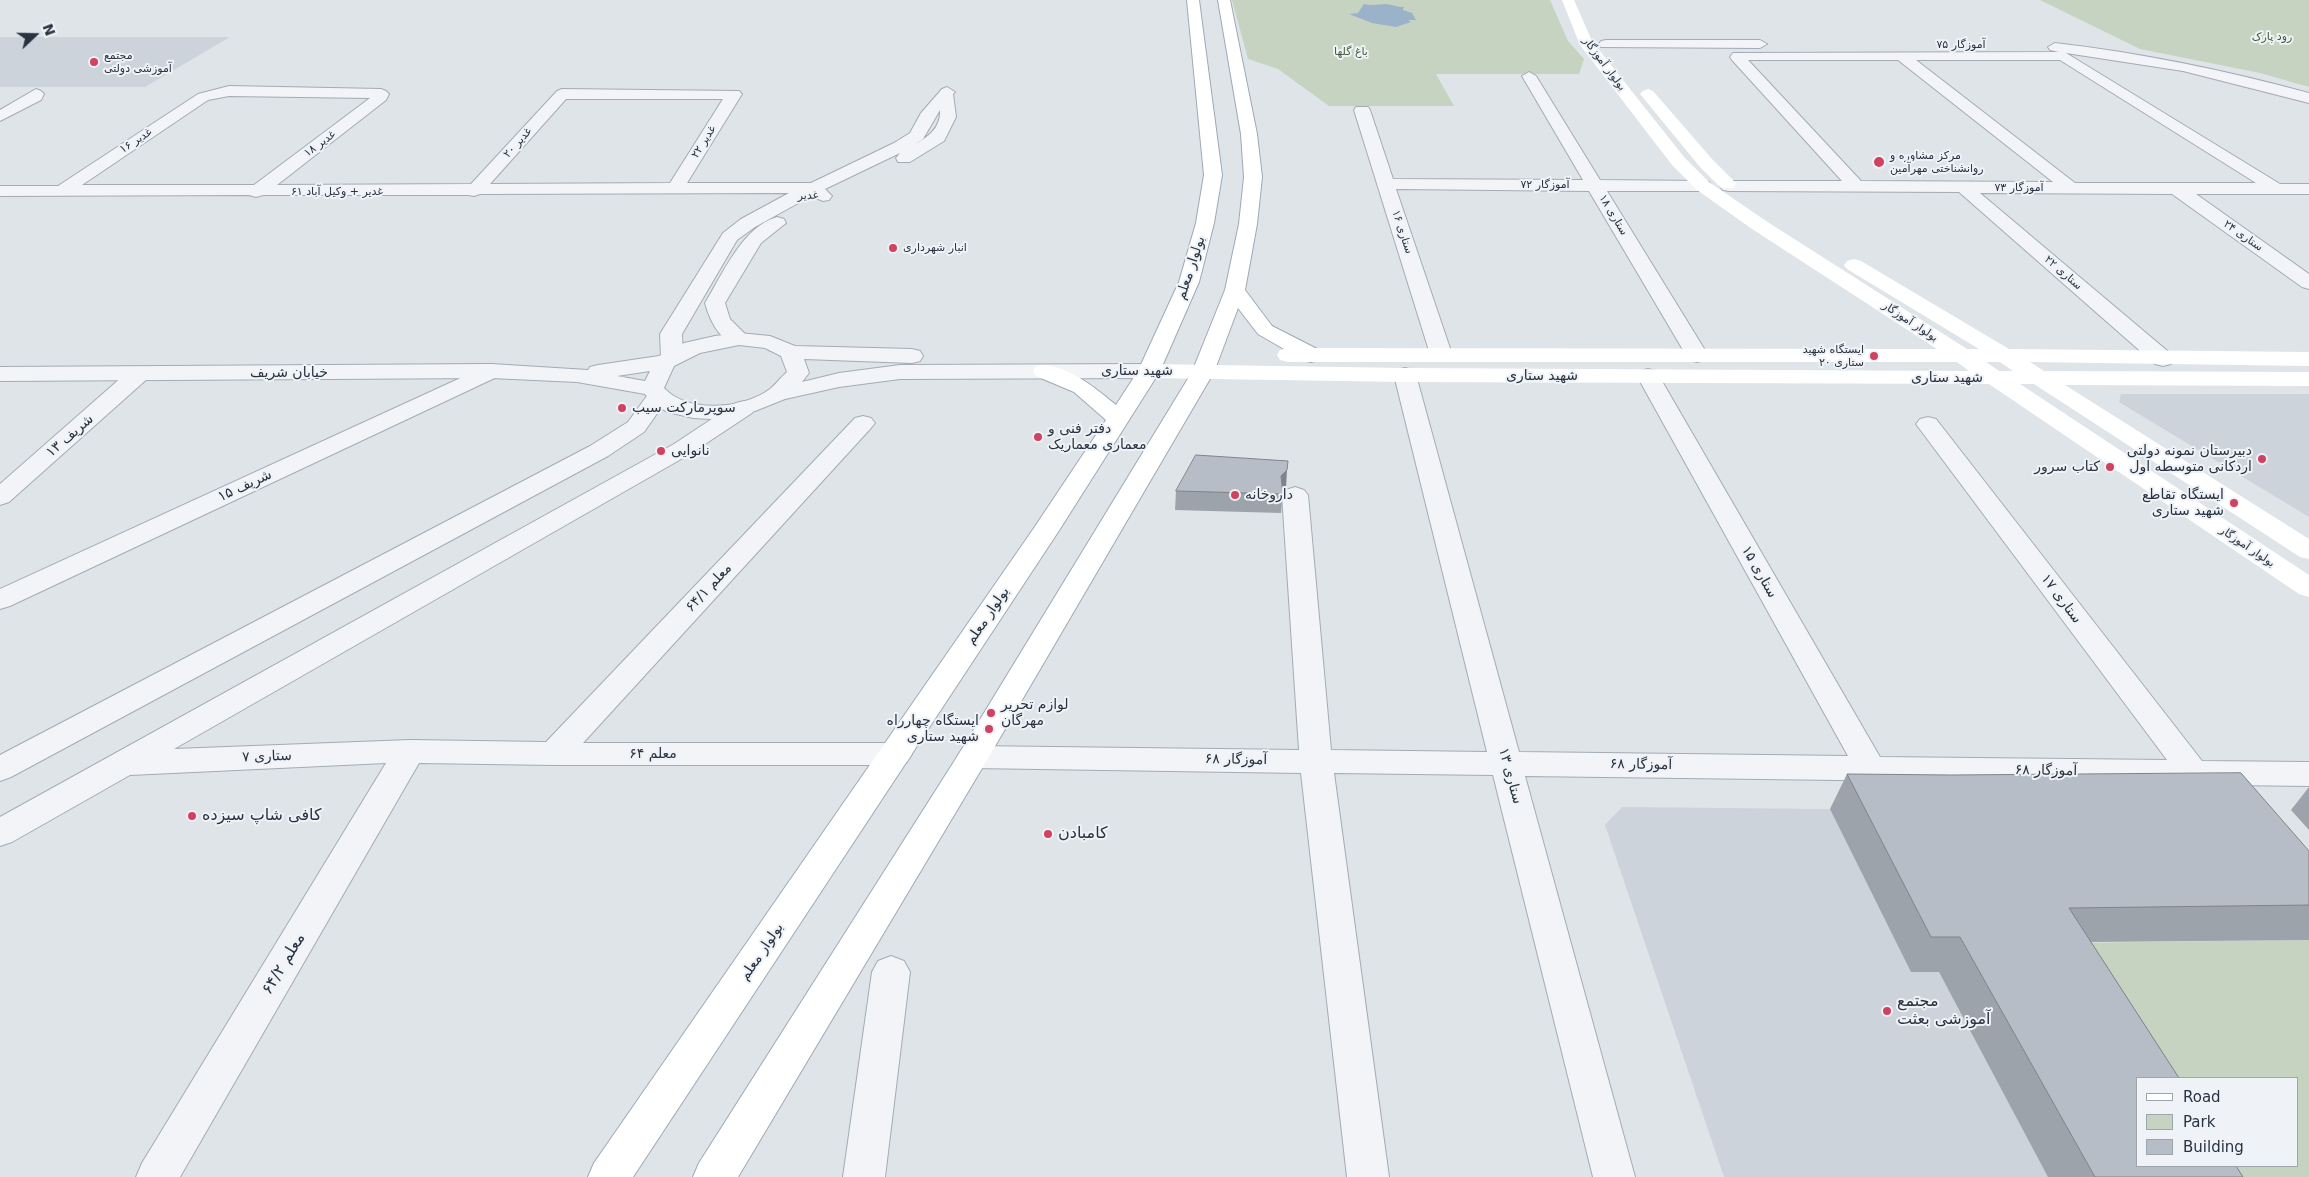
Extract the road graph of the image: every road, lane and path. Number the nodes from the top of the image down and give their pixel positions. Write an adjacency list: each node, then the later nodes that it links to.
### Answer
1 (1193, 0): 45 (main road, بولوار معلم)
2 (1224, 0): 35 (main road)
3 (1568, 0): 16 (main road, بولوار آموزگار)
4 (1585, 0): 5 (main road, بولوار آموزگار)
5 (1606, 44): 11 (street, آموزگار ۷۵); 17 (main road, بولوار آموزگار)
6 (1901, 56): 18 (street); 20 (street); 22 (street)
7 (1529, 76): 15 (street, ستاری ۱۸)
8 (8, 93): 13 (street)
9 (214, 93): 27 (street, غدیر ۱۶); 28 (street, غدیر ۱۸)
10 (562, 94): 24 (street, غدیر ۲۲); 25 (street, غدیر ۲۰)
11 (2309, 98)
12 (1362, 110): 14 (street, ستاری ۱۶)
13 (0, 116)
14 (1387, 184): 15 (street, ۷۲ آموزگار); 38 (street, ستاری ۱۶)
15 (1595, 185): 16 (street, ۷۲ آموزگار); 40 (street, ستاری ۱۸)
16 (1702, 186): 41 (main road, بولوار آموزگار)
17 (1729, 186): 18 (street, ۷۳ آموزگار); 32 (main road, بولوار آموزگار)
18 (1857, 187): 19 (street, ۷۳ آموزگار)
19 (1963, 187): 20 (street, ۷۳ آموزگار); 43 (street, ستاری ۲۲)
20 (2070, 188): 21 (street, ۷۳ آموزگار)
21 (2176, 188): 22 (street, ۷۳ آموزگار); 34 (street, ستاری ۲۴)
22 (2278, 189): 23 (street, ۷۳ آموزگار)
23 (2309, 189)
24 (674, 190): 25 (street, غدیر + وکیل آباد ۶۱); 29 (street, غدیر); 30 (street, غدیر)
25 (474, 191): 28 (street, غدیر + وکیل آباد ۶۱)
26 (0, 192): 27 (street, غدیر + وکیل آباد ۶۱)
27 (60, 192): 28 (street, غدیر + وکیل آباد ۶۱)
28 (256, 192)
29 (810, 194): 29 (street); 30 (street, غدیر); 31 (street); 36 (street)
30 (734, 196): 31 (street)
31 (748, 223): 42 (street)
32 (1819, 243)
33 (1836, 254): 47 (main road, بولوار آموزگار)
34 (2309, 283)
35 (1235, 290): 39 (main road); 46 (main road)
36 (739, 339): 37 (street, خیابان شریف); 42 (street, خیابان شریف)
37 (791, 352): 45 (street, شهید ستاری); 58 (street)
38 (1441, 354): 39 (main road, شهید ستاری); 40 (main road, شهید ستاری)
39 (1310, 355): 46 (main road, شهید ستاری)
40 (1697, 355): 41 (main road, شهید ستاری)
41 (1962, 356): 47 (main road, بولوار آموزگار)
42 (668, 359): 52 (street, خیابان شریف); 57 (street)
43 (2164, 359): 44 (main road, شهید ستاری); 47 (main road, شهید ستاری)
44 (2309, 359)
45 (1154, 363): 46 (main road, شهید ستاری); 49 (street, شهید ستاری); 60 (main road, بولوار معلم)
46 (1206, 363): 53 (main road, شهید ستاری); 71 (main road)
47 (2000, 367): 54 (main road, شهید ستاری); 55 (main road, بولوار آموزگار); 66 (main road, بولوار آموزگار)
48 (491, 371): 51 (street, خیابان شریف); 52 (street, خیابان شریف); 67 (street, شریف ۱۵)
49 (1044, 371): 58 (street, شهید ستاری); 60 (main road)
50 (0, 374): 51 (street, خیابان شریف)
51 (139, 374): 64 (street, شریف ۱۳)
52 (577, 375): 57 (street, خیابان شریف)
53 (1405, 375): 54 (main road, شهید ستاری); 74 (street, ستاری ۱۳)
54 (1648, 376): 75 (street, ستاری ۱۵)
55 (2038, 378): 56 (main road); 65 (main road, بولوار آموزگار)
56 (2309, 379)
57 (654, 393): 59 (street, خیابان شریف); 76 (street)
58 (777, 394): 59 (street)
59 (744, 408): 73 (street)
60 (1118, 420): 70 (main road, بولوار معلم)
61 (864, 423): 69 (street, معلم ۶۴/۱)
62 (1928, 424): 77 (street, ستاری ۱۷)
63 (1295, 495): 72 (street)
64 (0, 497)
65 (2309, 551)
66 (2309, 588)
67 (0, 600)
68 (410, 751): 69 (street, معلم ۶۴); 73 (street, ستاری ۷); 81 (street, معلم ۶۴/۲)
69 (554, 754): 70 (street, معلم ۶۴)
70 (896, 754): 82 (main road, بولوار معلم)
71 (973, 757): 72 (street, آموزگار ۶۸); 83 (main road)
72 (1316, 761): 74 (street, آموزگار ۶۸); 85 (street)
73 (124, 763): 79 (street)
74 (1506, 763): 75 (street, آموزگار ۶۸); 86 (street, ستاری ۱۳)
75 (1870, 768): 77 (street, آموزگار ۶۸)
76 (0, 769)
77 (2194, 773): 78 (street, آموزگار ۶۸)
78 (2309, 774)
79 (0, 833)
80 (891, 972): 84 (street)
81 (157, 1177)
82 (609, 1177)
83 (714, 1177)
84 (864, 1177)
85 (1368, 1177)
86 (1614, 1177)

